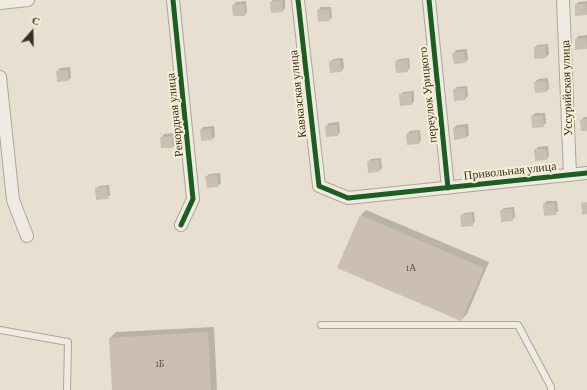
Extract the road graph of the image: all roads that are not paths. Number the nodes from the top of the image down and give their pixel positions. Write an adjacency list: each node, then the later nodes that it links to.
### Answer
1 (28, 0): 6 (street)
2 (173, 0): 12 (street, Рекордная улица)
3 (298, 0): 10 (street, Кавказская улица)
4 (429, 0): 11 (street, переулок Урицкого)
5 (563, 0): 9 (street, Уссурийская улица)
6 (0, 3)
7 (0, 77): 13 (street)
8 (587, 173): 9 (street, Привольная улица)
9 (570, 175): 11 (street, Привольная улица)
10 (319, 186): 11 (street, Привольная улица)
11 (448, 188)
12 (181, 225)
13 (27, 236)
14 (321, 325): 17 (lane)
15 (0, 330): 16 (lane)
16 (67, 390)
17 (551, 390)

